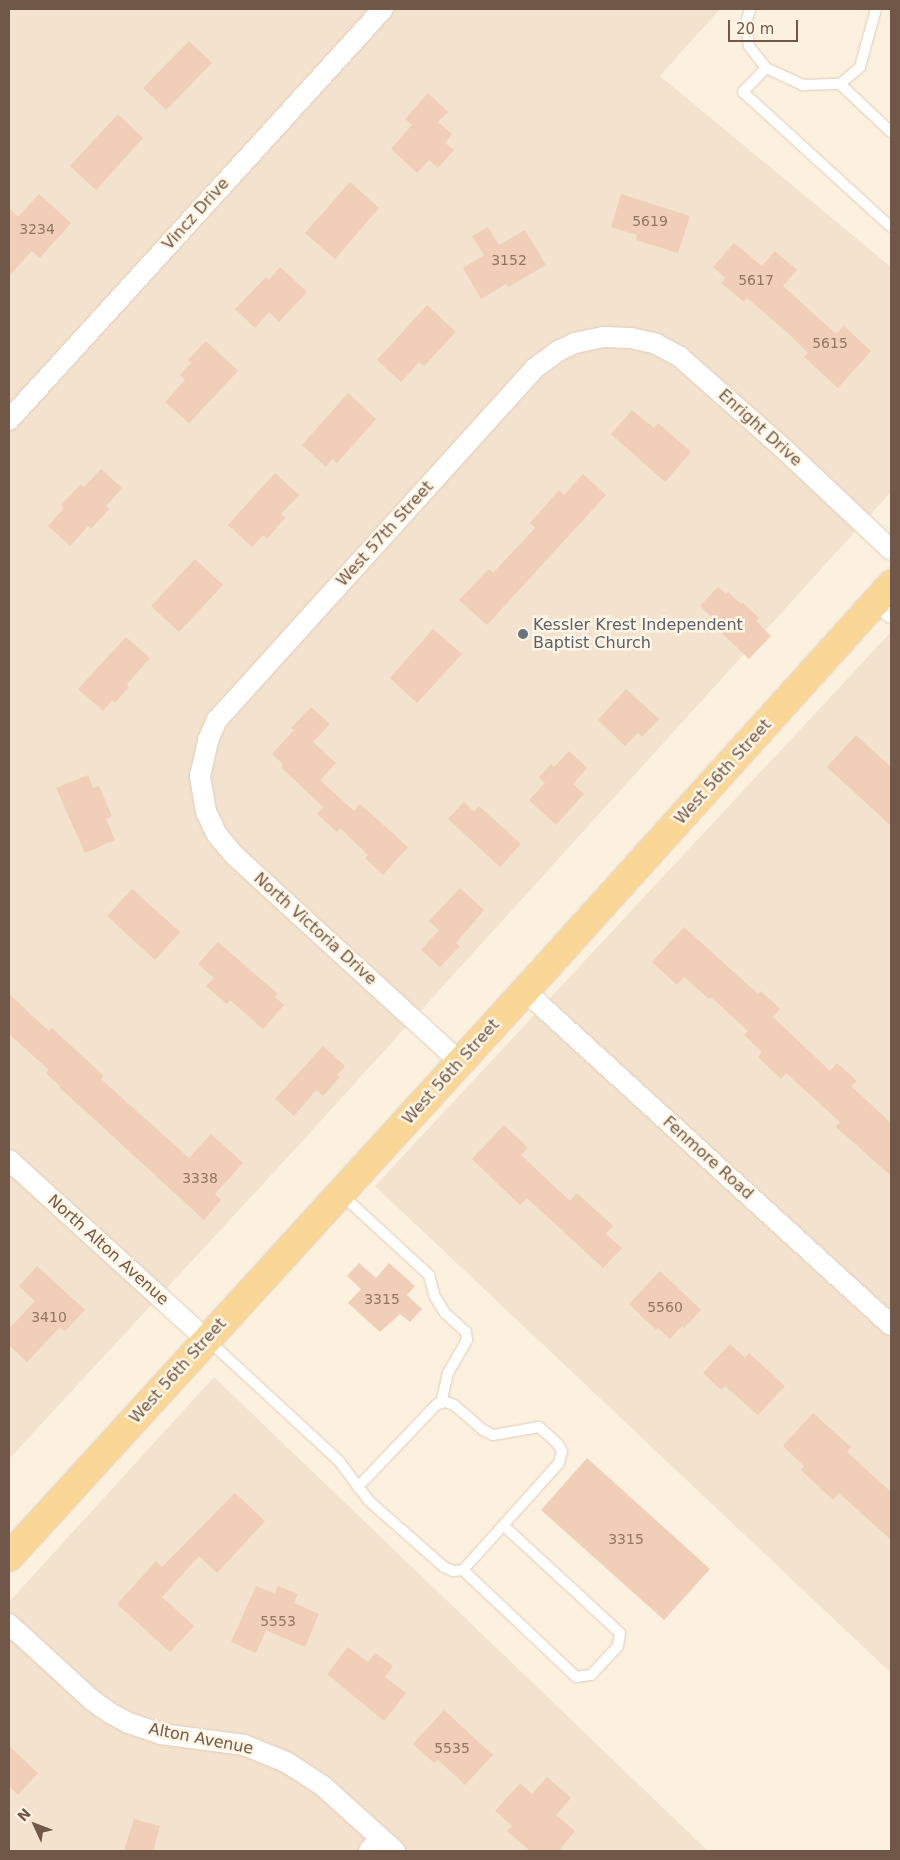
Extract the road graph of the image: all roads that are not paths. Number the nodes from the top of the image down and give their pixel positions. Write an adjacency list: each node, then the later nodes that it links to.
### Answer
1 (383, 9): 9 (street, Vincz Drive)
2 (750, 9): 4 (lane)
3 (876, 9): 5 (lane)
4 (766, 68): 5 (lane); 7 (lane)
5 (840, 84): 6 (lane)
6 (891, 132)
7 (891, 227)
8 (613, 337): 10 (street, Enright Drive); 12 (street, West 57th Street)
9 (9, 420)
10 (891, 550)
11 (887, 600): 13 (main road, West 56th Street)
12 (200, 776): 14 (street, North Victoria Drive)
13 (525, 991): 14 (main road, West 56th Street); 17 (street, Fenmore Road)
14 (460, 1062): 16 (main road, West 56th Street)
15 (9, 1160): 18 (street, North Alton Avenue)
16 (340, 1194): 18 (main road, West 56th Street); 19 (lane)
17 (891, 1325)
18 (207, 1340): 20 (lane); 22 (main road, West 56th Street)
19 (441, 1403): 20 (lane); 21 (lane)
20 (358, 1487): 23 (lane)
21 (503, 1525): 23 (lane); 23 (lane)
22 (9, 1557)
23 (463, 1570)
24 (9, 1624): 25 (street, Alton Avenue)
25 (381, 1847)

